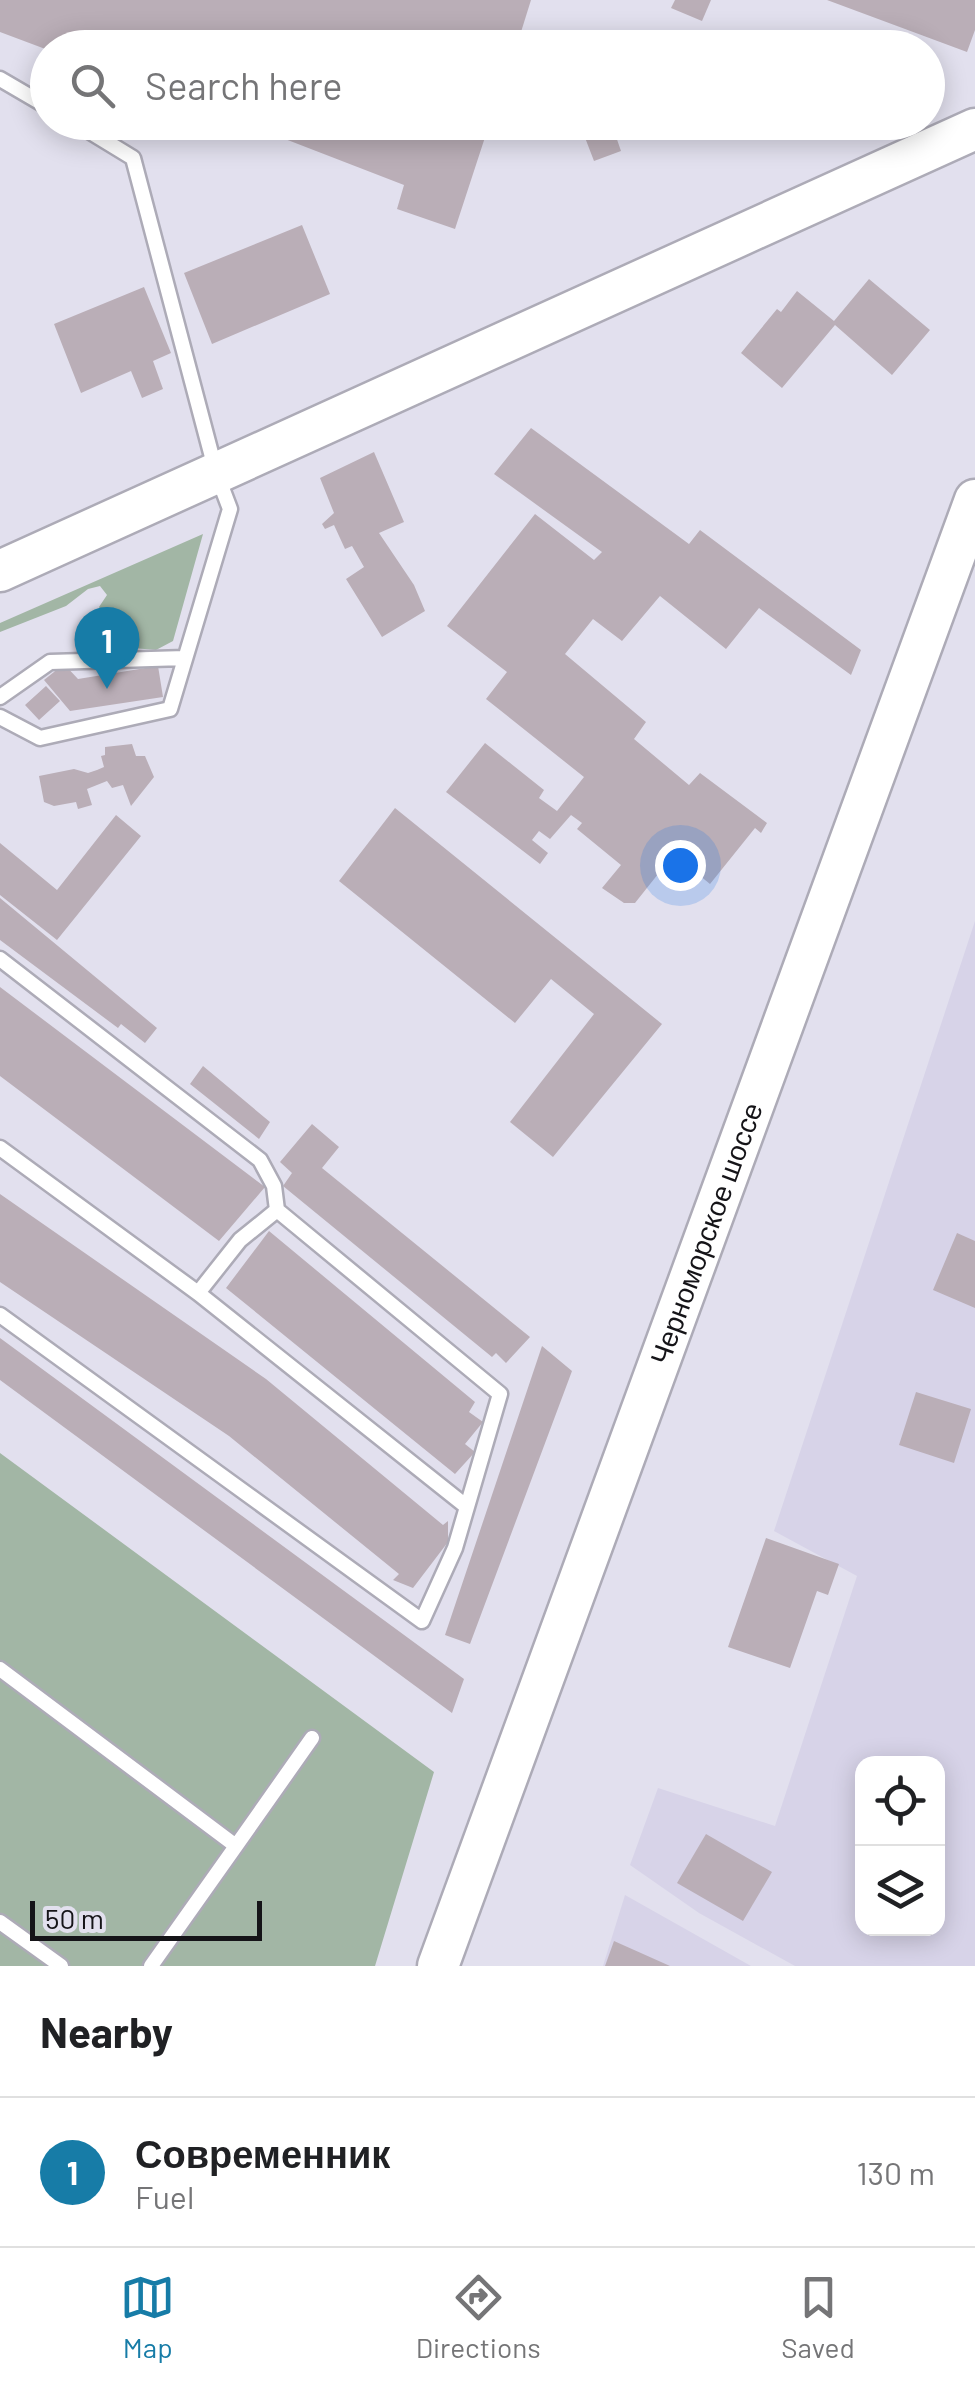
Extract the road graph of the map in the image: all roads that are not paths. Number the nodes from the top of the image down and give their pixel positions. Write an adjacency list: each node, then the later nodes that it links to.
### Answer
1 (0, 78): 2 (lane)
2 (30, 96)
3 (965, 139): 5 (main road)
4 (104, 140): 5 (lane)
5 (216, 472): 7 (main road); 8 (lane)
6 (975, 500): 23 (main road, Черноморское шоссе)
7 (0, 570)
8 (185, 658): 9 (lane); 10 (lane)
9 (0, 697)
10 (0, 717)
11 (0, 959): 13 (lane)
12 (0, 1148): 14 (lane)
13 (278, 1210): 14 (lane); 16 (lane)
14 (198, 1292): 16 (lane)
15 (0, 1315): 16 (lane)
16 (466, 1507)
17 (1, 1672): 19 (lane)
18 (312, 1738): 19 (lane)
19 (236, 1846): 22 (lane)
20 (0, 1922): 21 (lane)
21 (61, 1966)
22 (151, 1966)
23 (438, 1966)

